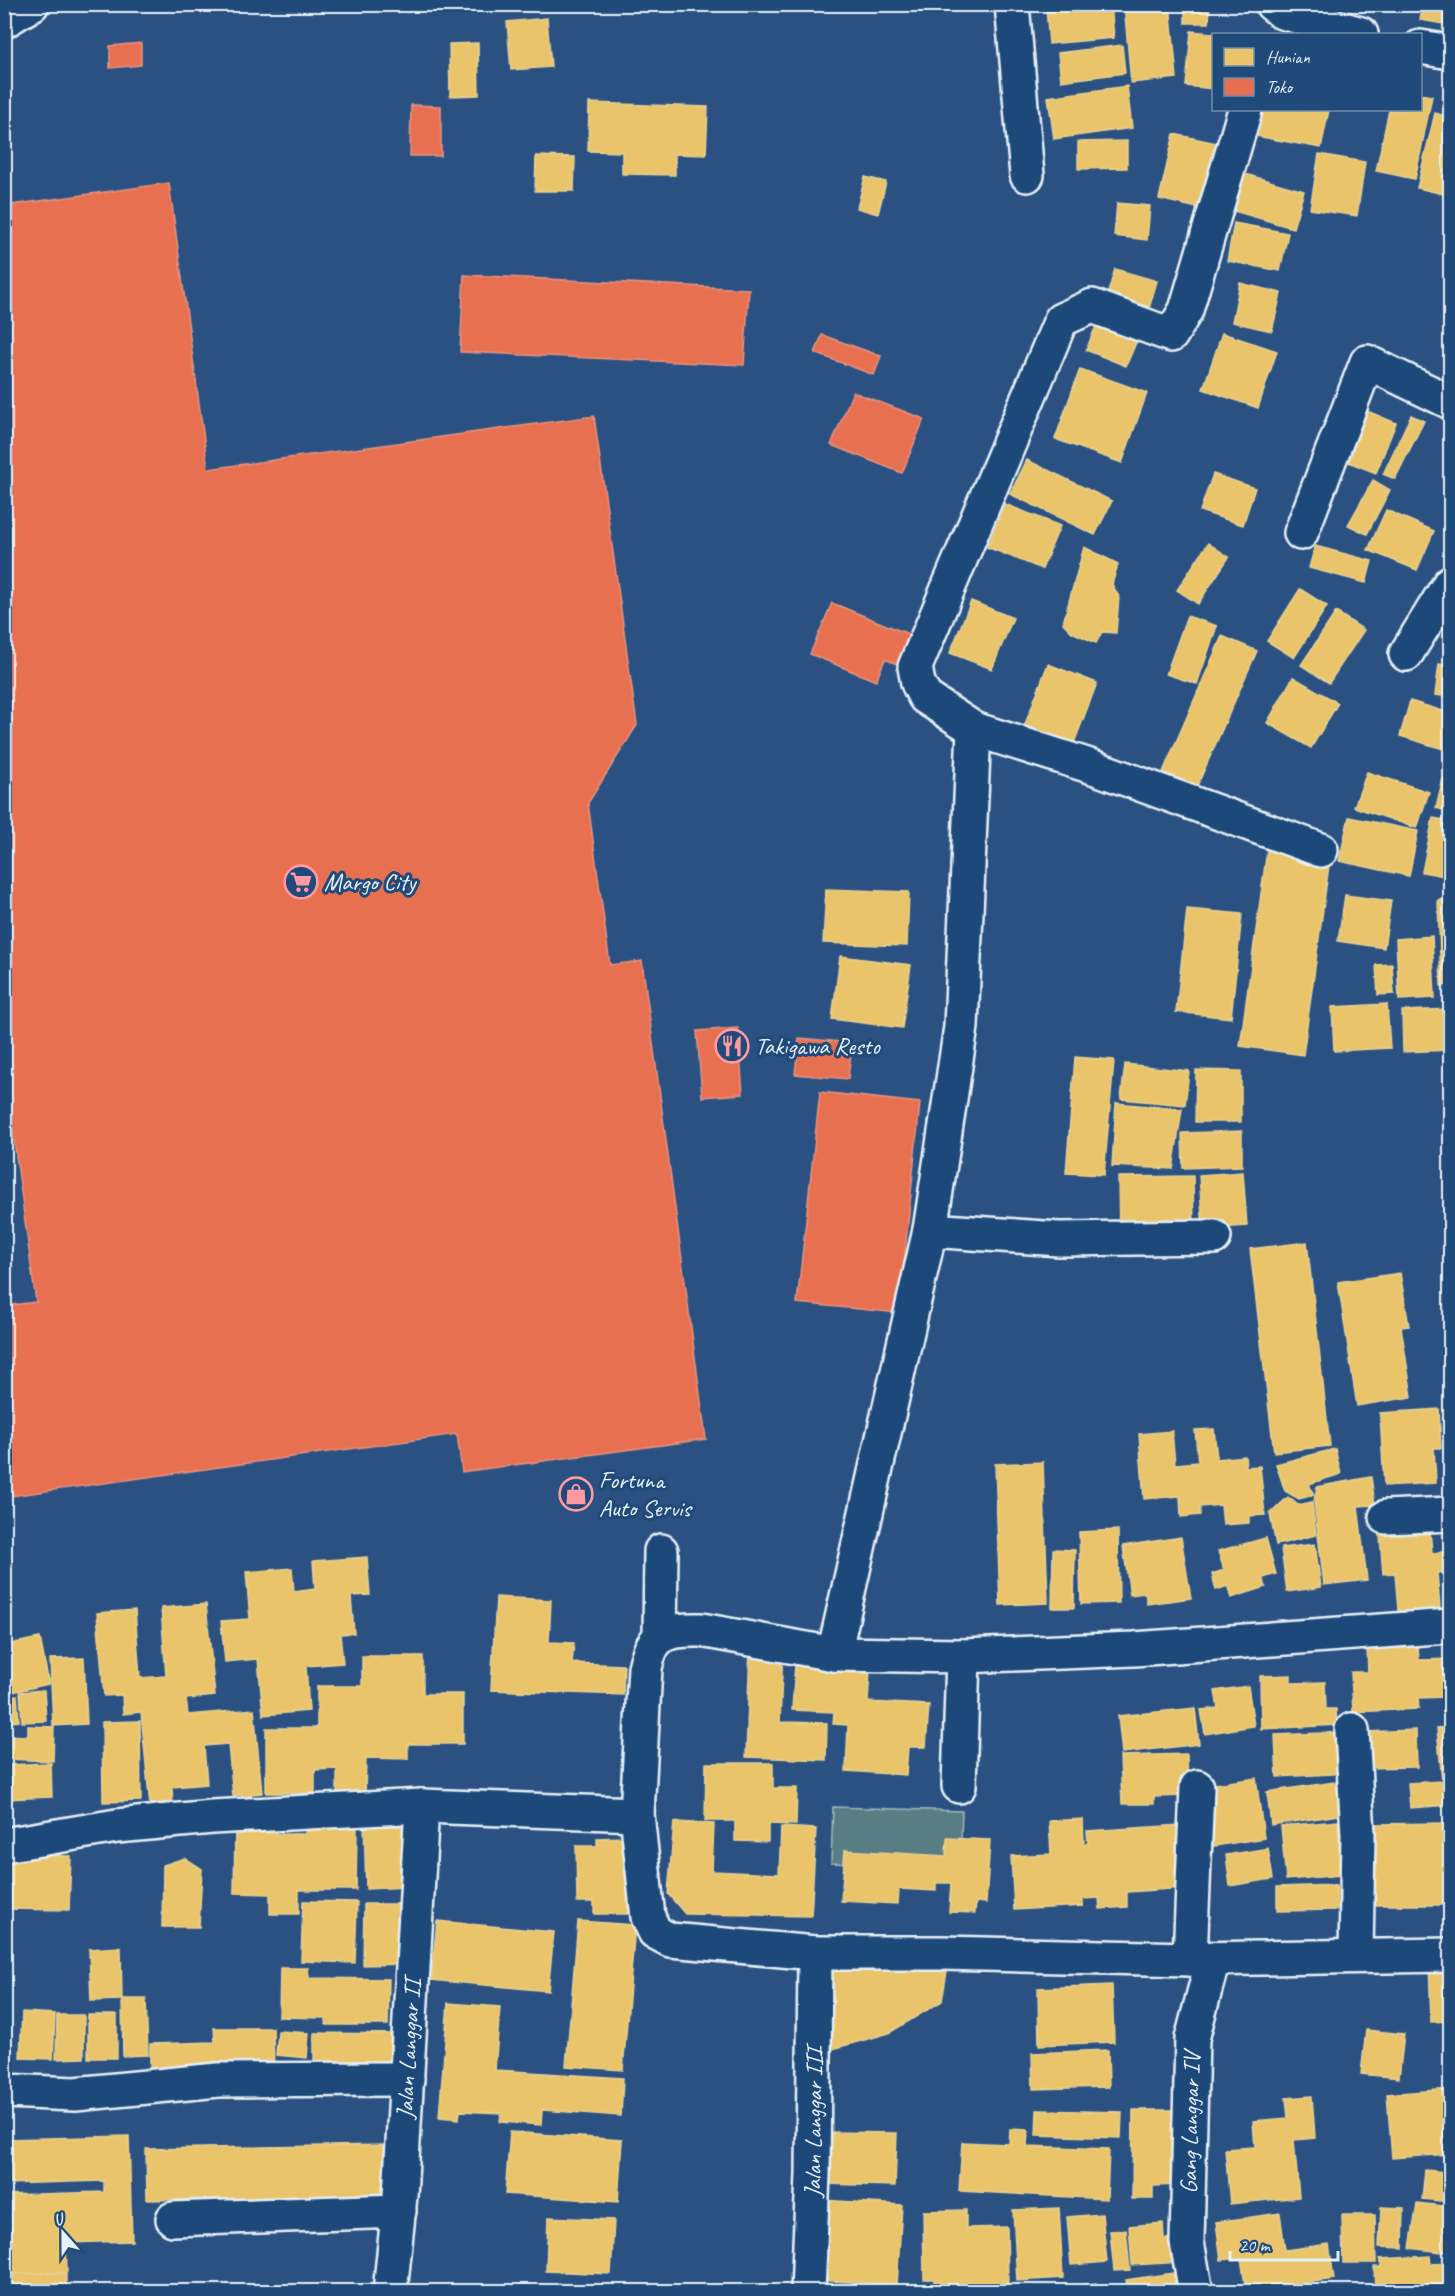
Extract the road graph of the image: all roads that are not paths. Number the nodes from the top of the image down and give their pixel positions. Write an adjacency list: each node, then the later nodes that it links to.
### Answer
1 (32, 4): 4 (street)
2 (1012, 4): 9 (street)
3 (1276, 17): 5 (street)
4 (4, 21)
5 (1356, 33)
6 (1422, 47): 7 (street)
7 (1450, 52)
8 (1245, 111): 14 (street)
9 (1027, 176)
10 (1450, 402): 11 (street)
11 (1301, 533)
12 (1449, 589): 13 (street)
13 (1406, 654)
14 (974, 729): 15 (street); 16 (street)
15 (1321, 850)
16 (930, 1230): 17 (street); 23 (street)
17 (1214, 1237)
18 (1450, 1514): 19 (street)
19 (1386, 1517)
20 (661, 1551): 22 (street)
21 (1450, 1626): 24 (street)
22 (660, 1636): 23 (street); 29 (street)
23 (834, 1654): 24 (street)
24 (963, 1656): 26 (street)
25 (1352, 1730): 33 (street)
26 (959, 1786)
27 (1197, 1787): 34 (street, Gang Langgar IV)
28 (422, 1806): 29 (street); 30 (street); 35 (street, Jalan Langgar II)
29 (637, 1814): 31 (street)
30 (4, 1845)
31 (815, 1953): 34 (street); 40 (street, Jalan Langgar III)
32 (1450, 1955): 33 (street)
33 (1356, 1956): 34 (street)
34 (1201, 1959): 41 (street, Gang Langgar IV)
35 (407, 2079): 36 (street); 37 (street, Jalan Langgar II)
36 (4, 2091)
37 (399, 2211): 38 (street); 39 (street, Jalan Langgar II)
38 (173, 2219)
39 (390, 2292)
40 (808, 2292)
41 (1196, 2292)

